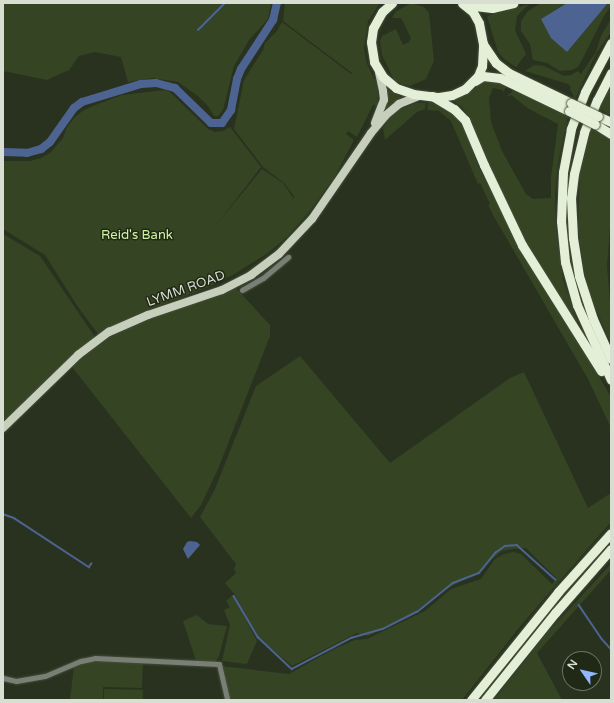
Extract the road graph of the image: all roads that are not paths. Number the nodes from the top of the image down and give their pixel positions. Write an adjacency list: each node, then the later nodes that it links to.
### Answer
1 (392, 3): 6 (highway)
2 (463, 3): 3 (highway); 5 (highway)
3 (512, 3)
4 (611, 43): 19 (highway)
5 (483, 44): 8 (highway); 11 (highway)
6 (379, 71): 9 (highway); 14 (main road, LYMM ROAD)
7 (611, 73): 18 (highway)
8 (474, 82): 10 (highway); 11 (highway)
9 (419, 96): 10 (highway); 14 (main road, LYMM ROAD)
10 (432, 96): 19 (highway)
11 (570, 107): 12 (highway, bridge)
12 (597, 120): 13 (highway); 15 (highway)
13 (611, 122)
14 (371, 132): 20 (main road, LYMM ROAD)
15 (611, 134)
16 (288, 257): 17 (street)
17 (242, 290)
18 (611, 359)
19 (611, 380)
20 (3, 428)
21 (611, 533): 27 (highway)
22 (611, 549): 24 (highway)
23 (611, 556): 24 (highway)
24 (555, 613): 28 (highway)
25 (3, 678): 26 (street)
26 (227, 700)
27 (471, 700)
28 (485, 700)

